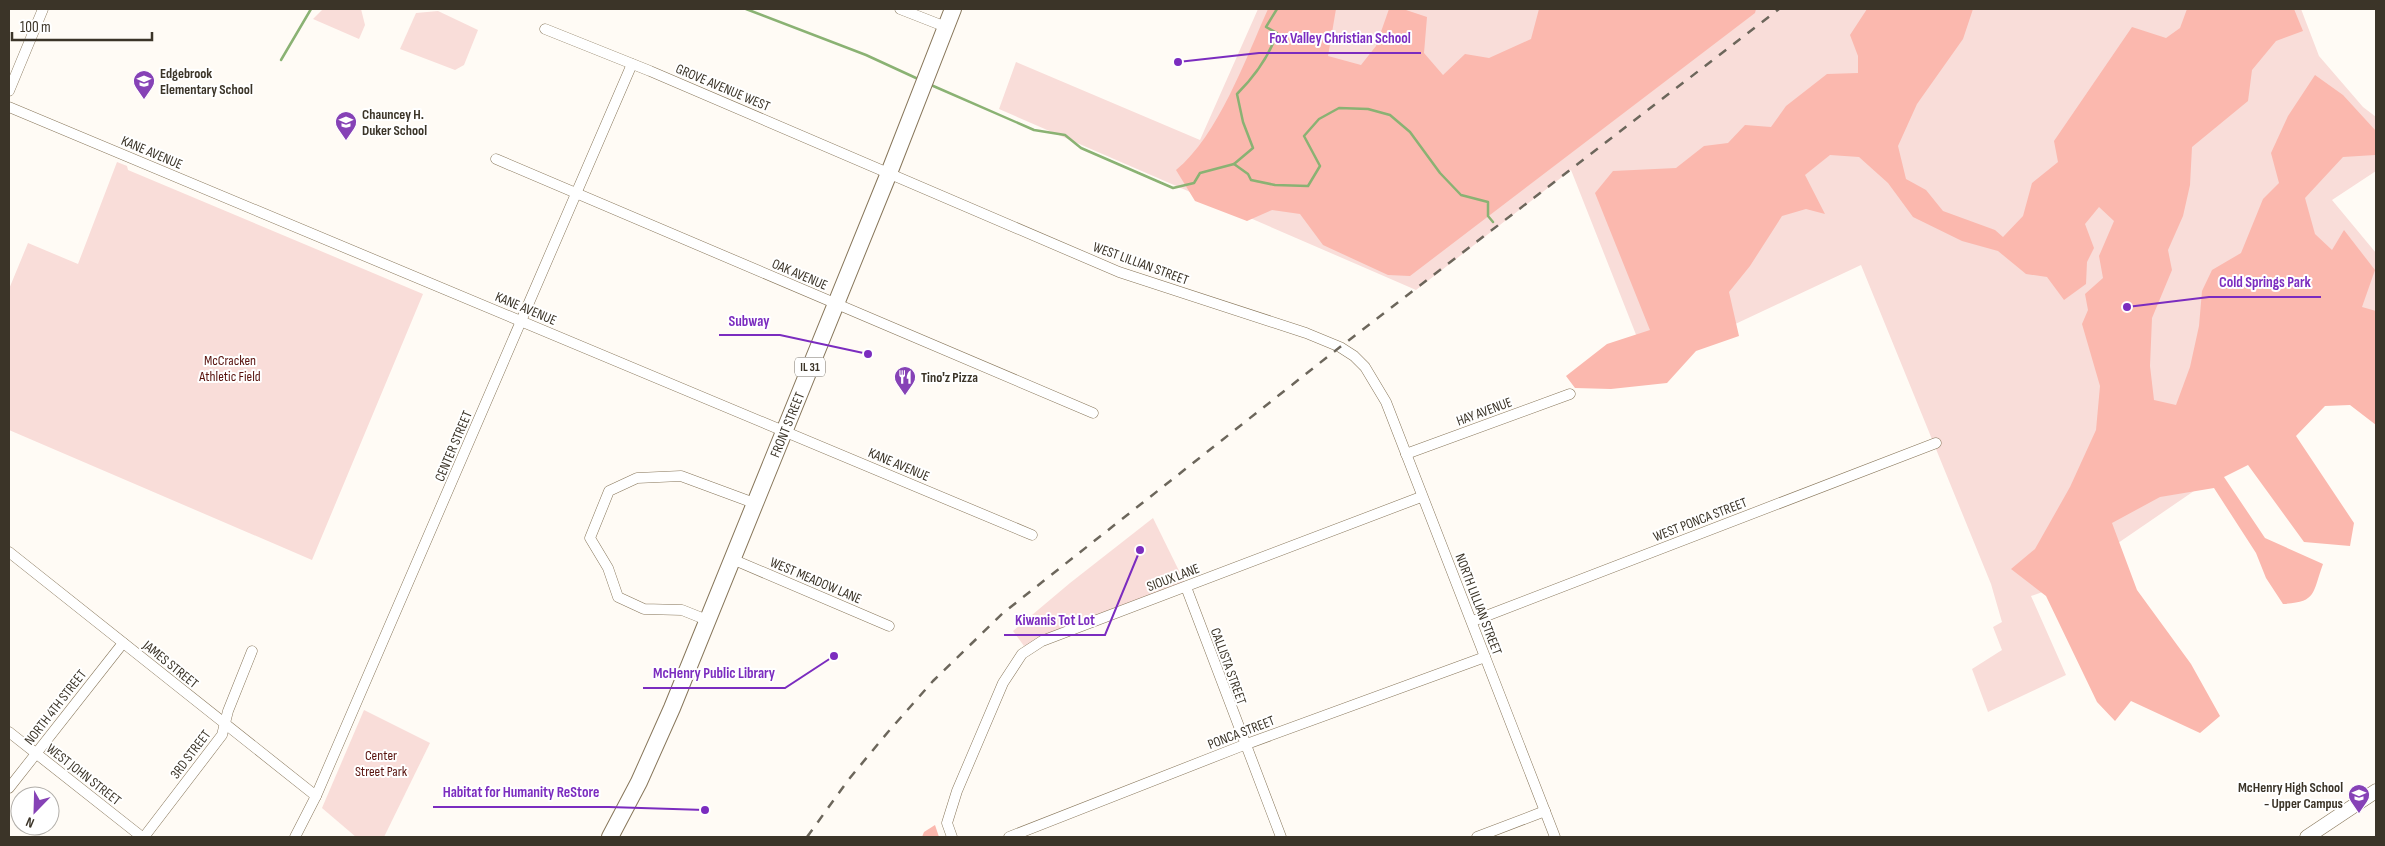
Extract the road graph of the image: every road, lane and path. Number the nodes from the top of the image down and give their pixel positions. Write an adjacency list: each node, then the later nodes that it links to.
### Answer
1 (43, 9): 7 (street)
2 (900, 9): 4 (street)
3 (953, 9): 4 (main road, FRONT STREET / IL 31)
4 (946, 27): 10 (main road, FRONT STREET / IL 31)
5 (544, 29): 6 (street, GROVE AVENUE WEST)
6 (632, 64): 10 (street, GROVE AVENUE WEST); 11 (street, CENTER STREET)
7 (9, 91)
8 (9, 107): 13 (street, KANE AVENUE)
9 (496, 159): 11 (street, OAK AVENUE)
10 (889, 173): 12 (main road, FRONT STREET / IL 31); 14 (street, WEST LILLIAN STREET)
11 (576, 192): 12 (street, OAK AVENUE); 13 (street, CENTER STREET)
12 (836, 304): 16 (street, OAK AVENUE); 17 (main road, FRONT STREET / IL 31)
13 (522, 322): 17 (street, KANE AVENUE); 38 (street, CENTER STREET)
14 (1376, 382): 19 (street, NORTH LILLIAN STREET)
15 (1570, 394): 19 (street, HAY AVENUE)
16 (1093, 413)
17 (784, 431): 21 (main road, FRONT STREET / IL 31); 22 (street, KANE AVENUE)
18 (1936, 443): 27 (street, WEST PONCA STREET)
19 (1406, 454): 20 (street, NORTH LILLIAN STREET)
20 (1421, 497): 25 (street, SIOUX LANE); 27 (street, NORTH LILLIAN STREET)
21 (754, 503): 24 (main road, FRONT STREET / IL 31); 26 (street)
22 (1032, 535)
23 (9, 552): 29 (street, JAMES STREET)
24 (732, 559): 26 (main road, FRONT STREET / IL 31); 28 (street, WEST MEADOW LANE)
25 (1186, 587): 34 (street, CALLISTA STREET); 43 (street, SIOUX LANE)
26 (707, 620): 42 (main road, FRONT STREET / IL 31)
27 (1473, 621): 31 (street, NORTH LILLIAN STREET)
28 (888, 626)
29 (123, 643): 32 (street, JAMES STREET); 35 (street, NORTH 4TH STREET)
30 (252, 651): 32 (street, 3RD STREET)
31 (1485, 657): 34 (street, PONCA STREET); 39 (street, NORTH LILLIAN STREET)
32 (225, 724): 38 (street, JAMES STREET); 40 (street, 3RD STREET)
33 (9, 732): 35 (street, WEST JOHN STREET)
34 (1244, 745): 44 (street, PONCA STREET); 45 (street, CALLISTA STREET)
35 (37, 754): 36 (street, NORTH 4TH STREET); 40 (street, WEST JOHN STREET)
36 (9, 788)
37 (2376, 791): 48 (street)
38 (316, 796): 41 (street, CENTER STREET)
39 (1545, 811): 46 (street); 47 (street, NORTH LILLIAN STREET)
40 (143, 837)
41 (295, 837)
42 (610, 837)
43 (952, 837)
44 (1009, 837)
45 (1281, 837)
46 (1477, 837)
47 (1555, 837)
48 (2307, 837)

